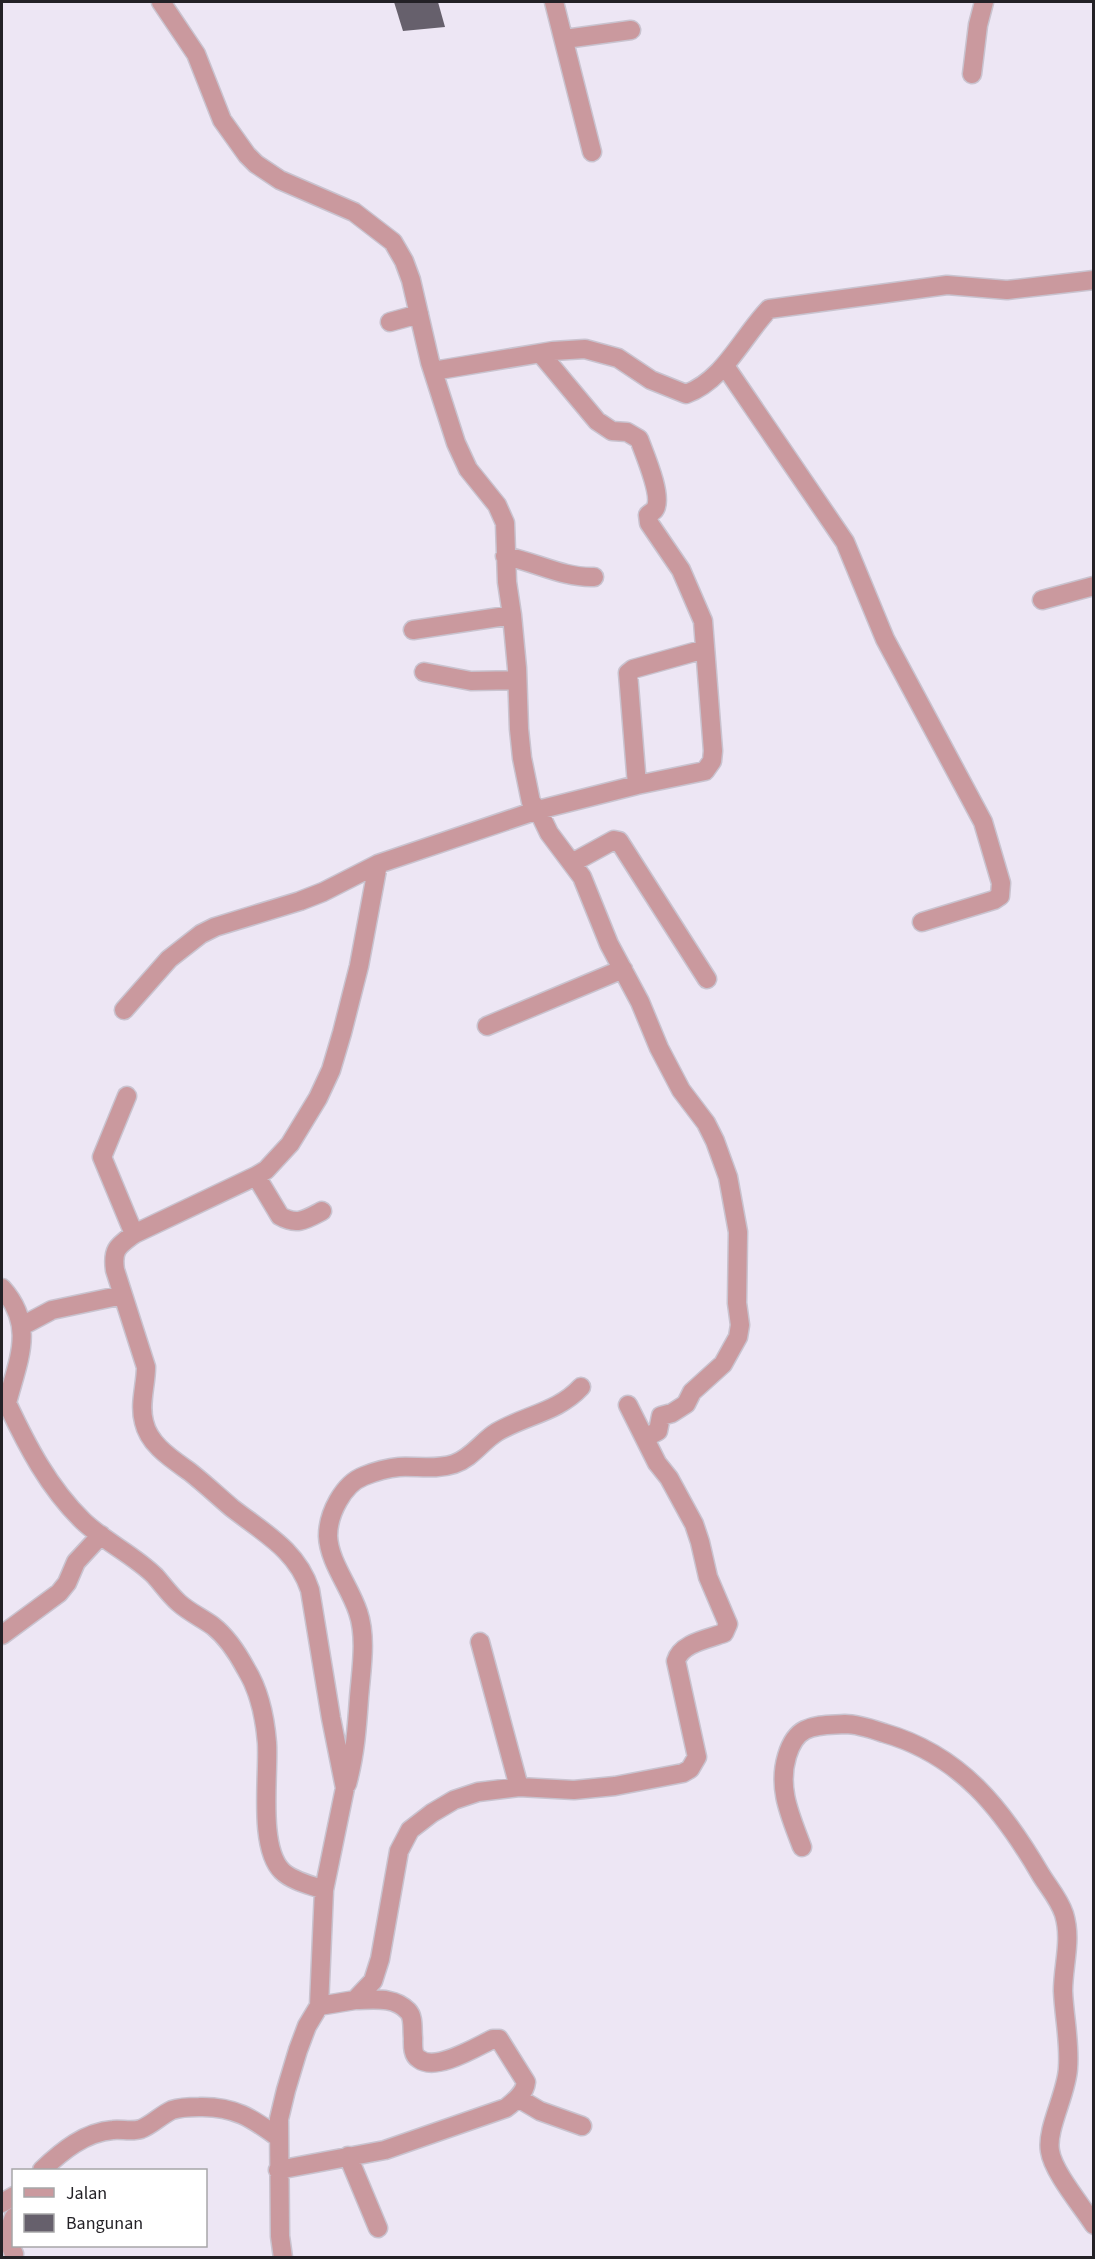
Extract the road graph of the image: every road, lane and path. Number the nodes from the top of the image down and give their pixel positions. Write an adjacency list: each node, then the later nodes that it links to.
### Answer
1 (161, 2): 9 (street)
2 (554, 2): 5 (street)
3 (984, 2): 6 (street)
4 (631, 30): 5 (street)
5 (564, 39): 7 (street)
6 (972, 74)
7 (592, 152)
8 (1094, 280): 12 (street)
9 (419, 314): 10 (street); 13 (street)
10 (390, 322)
11 (541, 354): 12 (street); 13 (street); 20 (street)
12 (725, 366): 27 (street)
13 (433, 371): 14 (street)
14 (505, 556): 15 (street); 18 (street)
15 (594, 577)
16 (1094, 586): 17 (street)
17 (1042, 600)
18 (512, 615): 19 (street); 22 (street)
19 (413, 630)
20 (705, 650): 23 (street); 23 (street)
21 (424, 672): 22 (street)
22 (517, 680): 24 (street)
23 (637, 785): 24 (street)
24 (538, 810): 25 (street); 26 (street)
25 (572, 863): 28 (street); 29 (street)
26 (378, 864): 30 (street); 33 (street)
27 (922, 922)
28 (623, 969): 31 (street); 42 (street)
29 (707, 979)
30 (124, 1010)
31 (487, 1026)
32 (127, 1096): 35 (street)
33 (261, 1173): 34 (street); 35 (street)
34 (322, 1211)
35 (134, 1234): 37 (street)
36 (2, 1288): 38 (street)
37 (123, 1295): 38 (street); 47 (street)
38 (22, 1326): 40 (street)
39 (581, 1387): 47 (street)
40 (4, 1402): 43 (street)
41 (628, 1405): 42 (street)
42 (645, 1438): 46 (street)
43 (101, 1535): 44 (street); 49 (street)
44 (2, 1635)
45 (480, 1642): 46 (street)
46 (519, 1787): 50 (street)
47 (345, 1788): 49 (street)
48 (802, 1847): 59 (street)
49 (324, 1890): 51 (street)
50 (355, 2000): 51 (street); 52 (street)
51 (319, 2006): 54 (street)
52 (518, 2098): 53 (street); 55 (street)
53 (582, 2126)
54 (279, 2138): 56 (street); 57 (street)
55 (348, 2156): 57 (street); 60 (street)
56 (43, 2169)
57 (278, 2170): 62 (street)
58 (12, 2225): 61 (street)
59 (1094, 2225)
60 (378, 2228)
61 (14, 2253)
62 (283, 2258)

